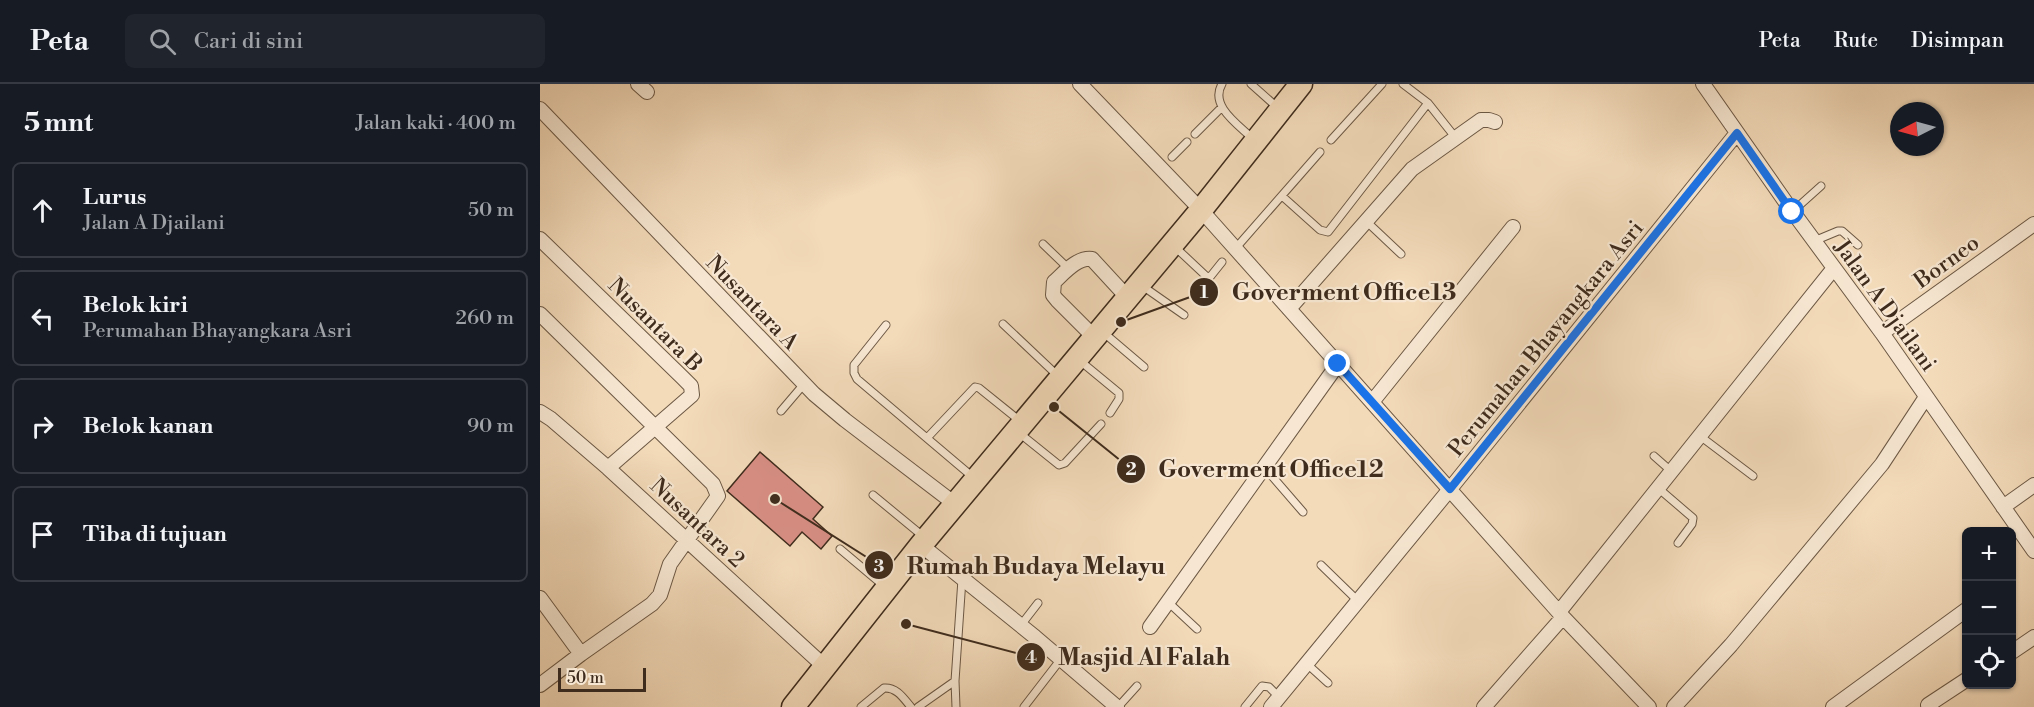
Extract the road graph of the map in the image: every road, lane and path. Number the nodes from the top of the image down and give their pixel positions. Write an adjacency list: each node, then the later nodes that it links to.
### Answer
1 (1081, 84): 23 (street)
2 (1222, 84): 9 (lane)
3 (1251, 84): 11 (lane)
4 (1300, 84): 11 (highway)
5 (1382, 84): 16 (lane)
6 (1403, 84): 8 (lane)
7 (1703, 84): 13 (street, Jalan A Djailani)
8 (1428, 103): 15 (lane); 22 (lane)
9 (1222, 108): 14 (lane); 17 (lane)
10 (540, 109): 50 (street, Nusantara A)
11 (1280, 110): 17 (highway)
12 (1495, 122): 15 (street)
13 (1737, 133): 24 (street, Jalan A Djailani); 69 (street, Perumahan Bhayangkara Asri)
14 (1195, 134)
15 (1455, 138): 25 (street)
16 (1331, 140)
17 (1255, 141): 23 (highway)
18 (1187, 142): 20 (lane)
19 (1320, 152): 22 (lane)
20 (1172, 157)
21 (1821, 186): 24 (lane)
22 (1282, 196): 33 (lane)
23 (1201, 210): 31 (highway); 33 (street)
24 (1792, 212): 29 (street, Jalan A Djailani)
25 (1366, 221): 34 (lane); 39 (street)
26 (2034, 224): 45 (street, Borneo)
27 (1513, 227): 52 (street)
28 (540, 239): 57 (street, Nusantara B)
29 (1814, 241): 32 (lane); 36 (street, Jalan A Djailani)
30 (1043, 244): 37 (lane)
31 (1172, 244): 35 (lane); 38 (highway)
32 (1858, 245)
33 (1235, 249): 39 (street)
34 (1401, 254)
35 (1222, 262)
36 (1834, 268): 45 (street, Jalan A Djailani); 59 (street)
37 (1069, 269): 38 (street); 44 (street)
38 (1133, 290): 41 (lane); 44 (highway)
39 (1289, 309): 47 (street)
40 (540, 314): 57 (street)
41 (1184, 315)
42 (1003, 324): 49 (lane)
43 (886, 325): 60 (lane)
44 (1097, 333): 46 (highway); 48 (lane)
45 (1882, 333): 51 (street, Jalan A Djailani)
46 (1077, 358): 49 (highway); 55 (lane)
47 (1338, 364): 52 (street); 62 (street)
48 (1144, 367)
49 (1060, 378): 58 (highway)
50 (804, 384): 53 (lane); 71 (street, Nusantara A)
51 (1926, 397): 72 (street, Jalan A Djailani); 114 (street)
52 (1372, 402): 69 (street)
53 (781, 411)
54 (540, 412): 63 (street, Nusantara 2)
55 (1110, 413)
56 (1101, 424): 58 (lane)
57 (655, 427): 63 (street); 74 (street)
58 (1019, 427): 60 (lane); 66 (highway)
59 (1699, 436): 64 (street); 65 (lane)
60 (927, 438): 66 (lane)
61 (1654, 456): 64 (lane)
62 (1264, 467): 73 (lane); 84 (street)
63 (608, 468): 74 (street, Nusantara 2)
64 (1671, 471): 68 (street)
65 (1753, 476)
66 (975, 479): 71 (highway)
67 (2034, 485): 72 (street)
68 (1658, 488): 76 (lane); 87 (street)
69 (1450, 489): 83 (street, Perumahan Bhayangkara Asri); 87 (street)
70 (873, 495): 75 (lane)
71 (955, 504): 75 (highway)
72 (2003, 507): 78 (street, Jalan A Djailani)
73 (1303, 512)
74 (686, 539): 93 (street); 96 (street, Nusantara 2)
75 (924, 542): 80 (street); 81 (highway)
76 (1678, 543)
77 (840, 549): 81 (lane)
78 (2034, 551)
79 (1321, 565): 83 (lane)
80 (962, 578): 88 (street); 97 (lane)
81 (886, 588): 96 (highway)
82 (540, 597): 93 (street)
83 (1358, 601): 95 (street, Perumahan Bhayangkara Asri)
84 (1168, 602): 89 (street); 90 (lane)
85 (1038, 603): 88 (lane)
86 (1962, 613): 115 (street)
87 (1561, 614): 112 (street); 113 (street)
88 (1021, 625): 94 (street)
89 (1150, 627)
90 (1197, 629)
91 (2034, 637): 92 (street)
92 (2016, 649)
93 (581, 654): 100 (street)
94 (1061, 659): 109 (lane); 110 (street)
95 (1306, 663): 98 (lane); 102 (street, Perumahan Bhayangkara Asri)
96 (825, 667): 104 (highway)
97 (955, 681): 107 (lane); 108 (lane)
98 (1328, 683)
99 (1962, 683): 103 (street)
100 (540, 685)
101 (1137, 686): 110 (lane)
102 (1275, 702): 111 (lane)
103 (1929, 705)
104 (793, 707)
105 (861, 707): 106 (lane)
106 (911, 707)
107 (918, 707)
108 (956, 707)
109 (1024, 707)
110 (1118, 707)
111 (1245, 707)
112 (1484, 707)
113 (1649, 707)
114 (1674, 707)
115 (1833, 707)

